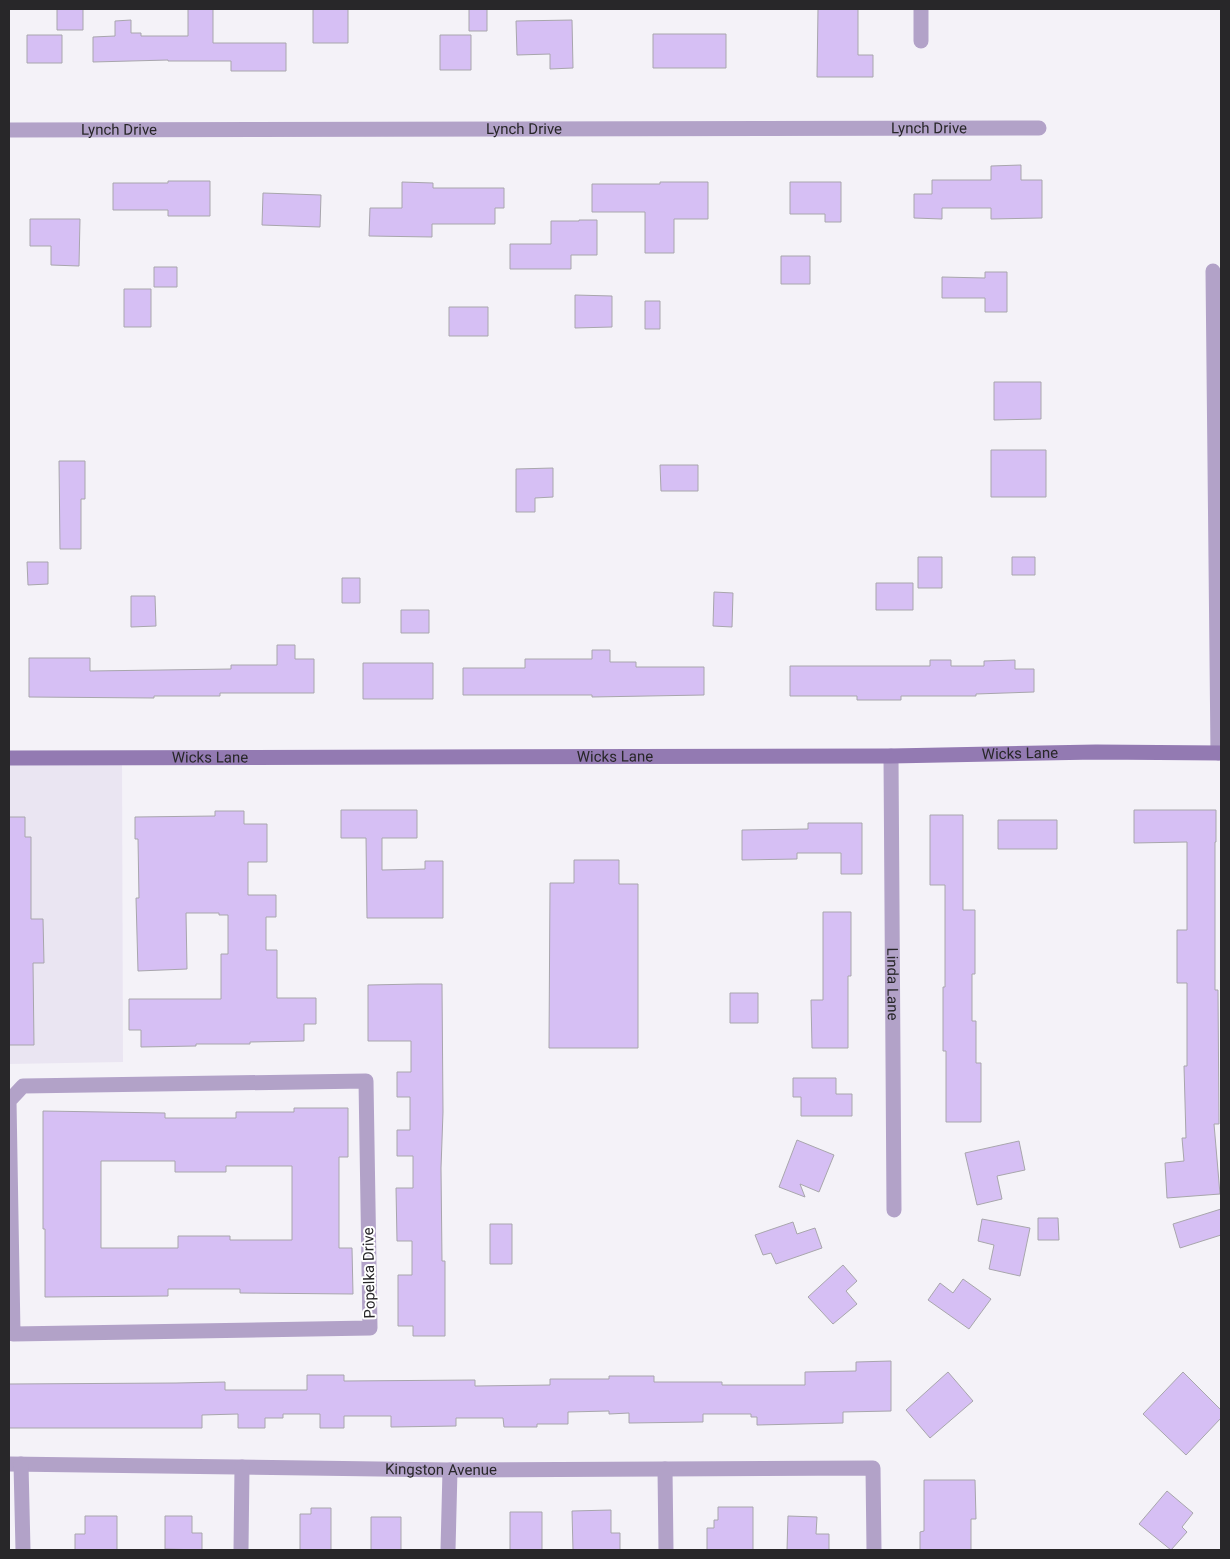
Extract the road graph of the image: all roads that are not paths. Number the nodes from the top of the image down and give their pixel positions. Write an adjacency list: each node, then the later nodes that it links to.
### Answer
1 (921, 9): 2 (street)
2 (921, 40)
3 (1040, 128): 4 (street, Lynch Drive)
4 (9, 130)
5 (1213, 271): 6 (street)
6 (1220, 753): 7 (street, Wicks Lane)
7 (891, 756): 8 (street, Wicks Lane); 10 (street, Linda Lane)
8 (9, 758)
9 (9, 1101): 9 (street, Popelka Drive)
10 (894, 1210)
11 (15, 1464): 12 (street, Kingston Avenue); 15 (street)
12 (242, 1467): 14 (street, Kingston Avenue); 16 (street)
13 (665, 1469): 14 (street, Kingston Avenue); 18 (street); 19 (street, Kingston Avenue)
14 (450, 1470): 17 (street)
15 (23, 1550)
16 (241, 1550)
17 (448, 1550)
18 (666, 1550)
19 (874, 1550)

